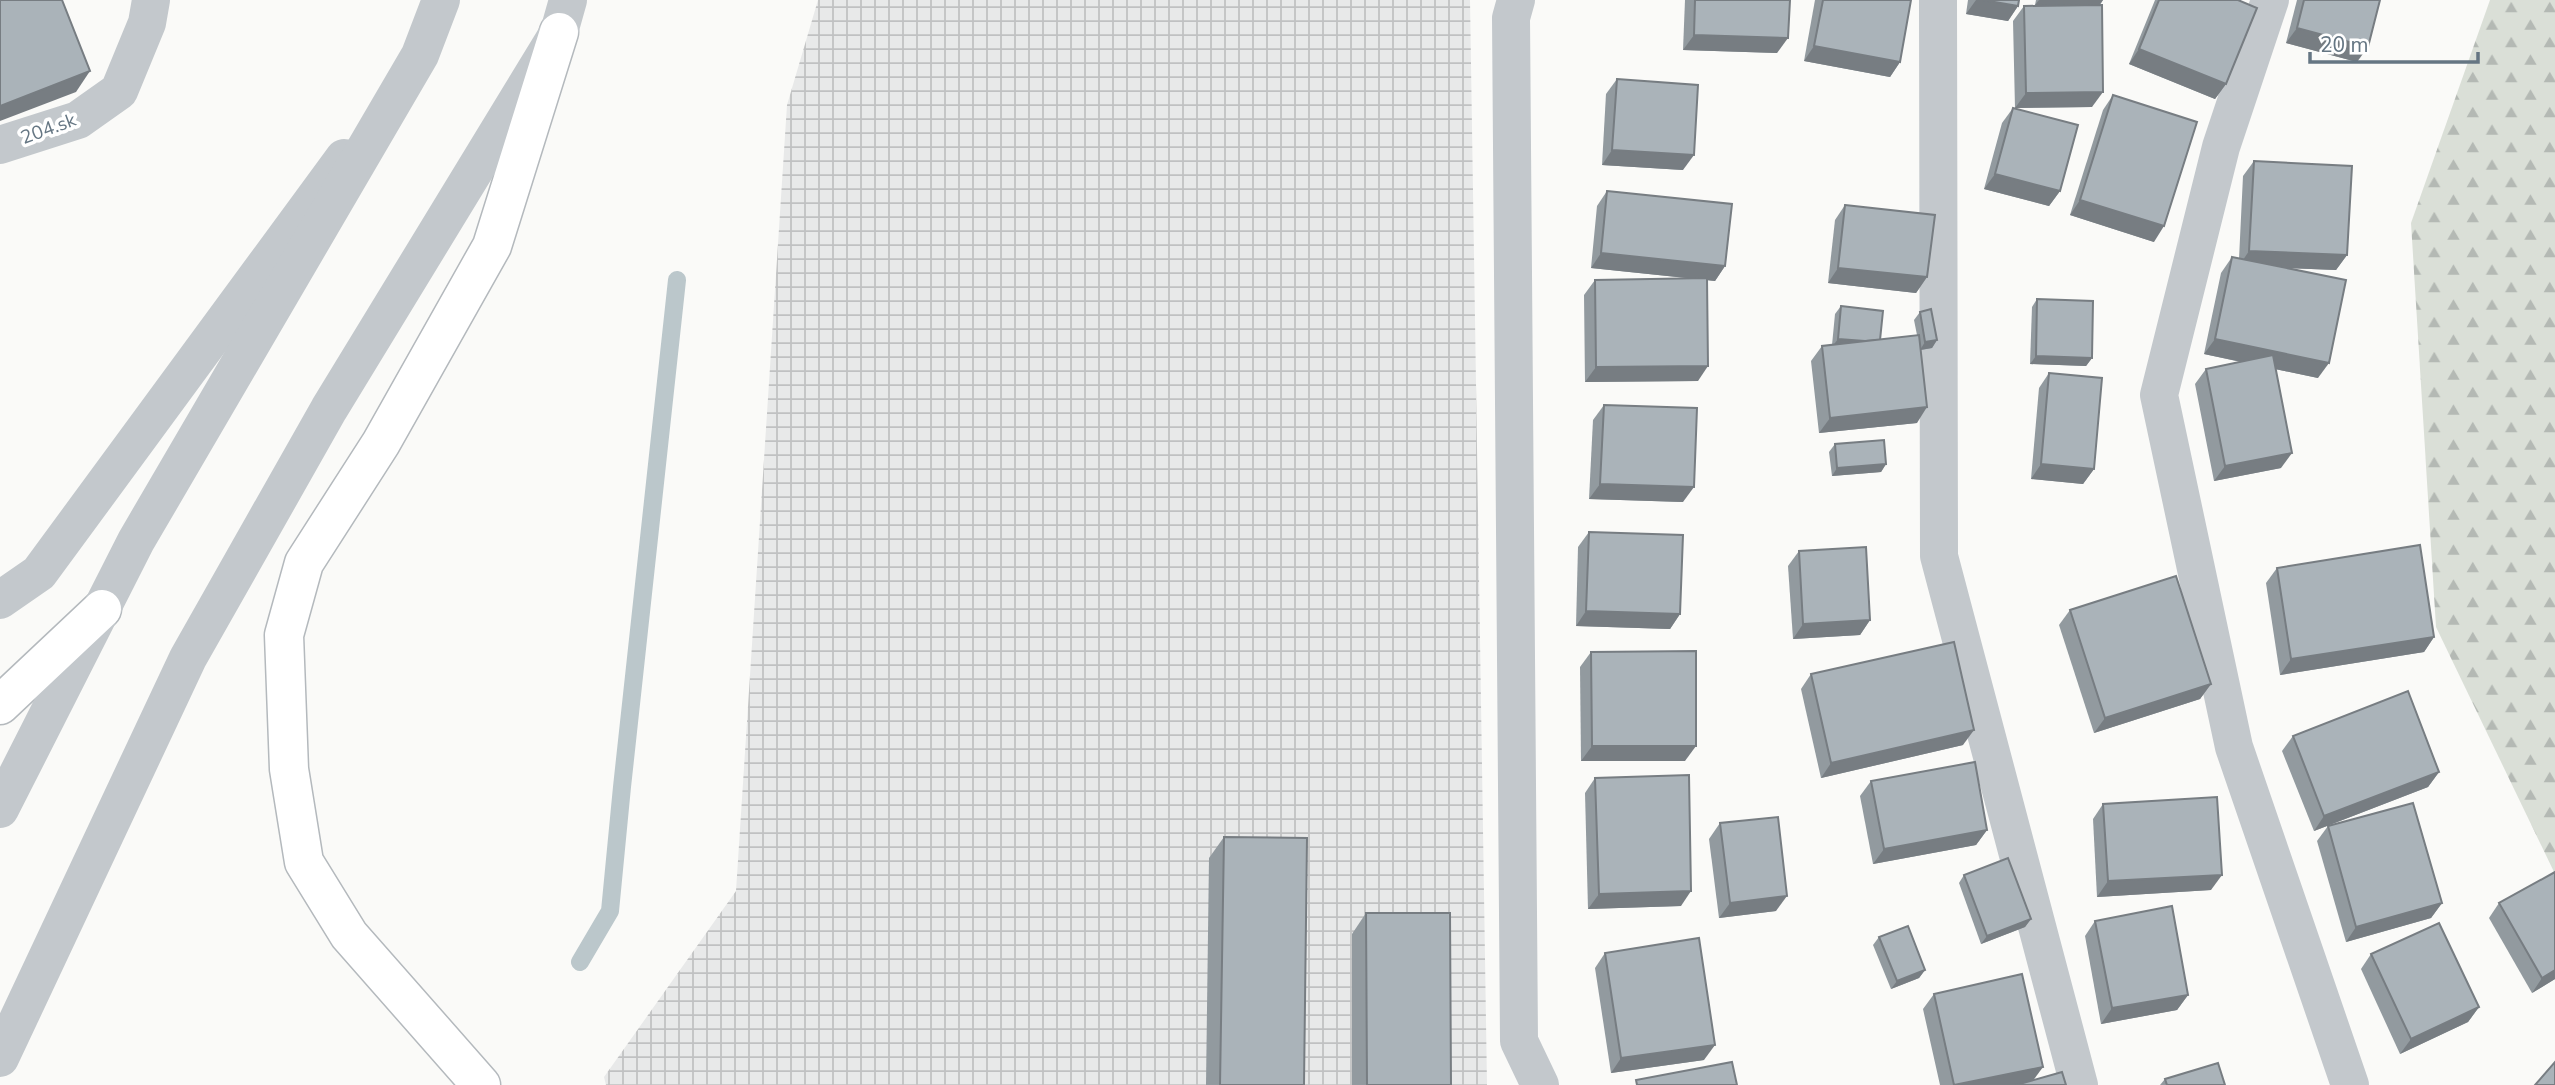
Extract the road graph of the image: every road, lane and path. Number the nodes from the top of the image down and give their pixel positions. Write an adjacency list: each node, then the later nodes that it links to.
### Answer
1 (151, 0): 8 (street, 204.sk)
2 (441, 0): 7 (street)
3 (1516, 0): 15 (street)
4 (1938, 0): 16 (street)
5 (2270, 0): 17 (street)
6 (564, 16): 13 (street); 14 (highway)
7 (419, 55): 9 (street); 10 (street)
8 (0, 145)
9 (0, 600)
10 (102, 610): 11 (highway); 12 (street)
11 (0, 705)
12 (0, 809)
13 (0, 1058)
14 (481, 1085)
15 (1539, 1085)
16 (2079, 1085)
17 (2350, 1085)

